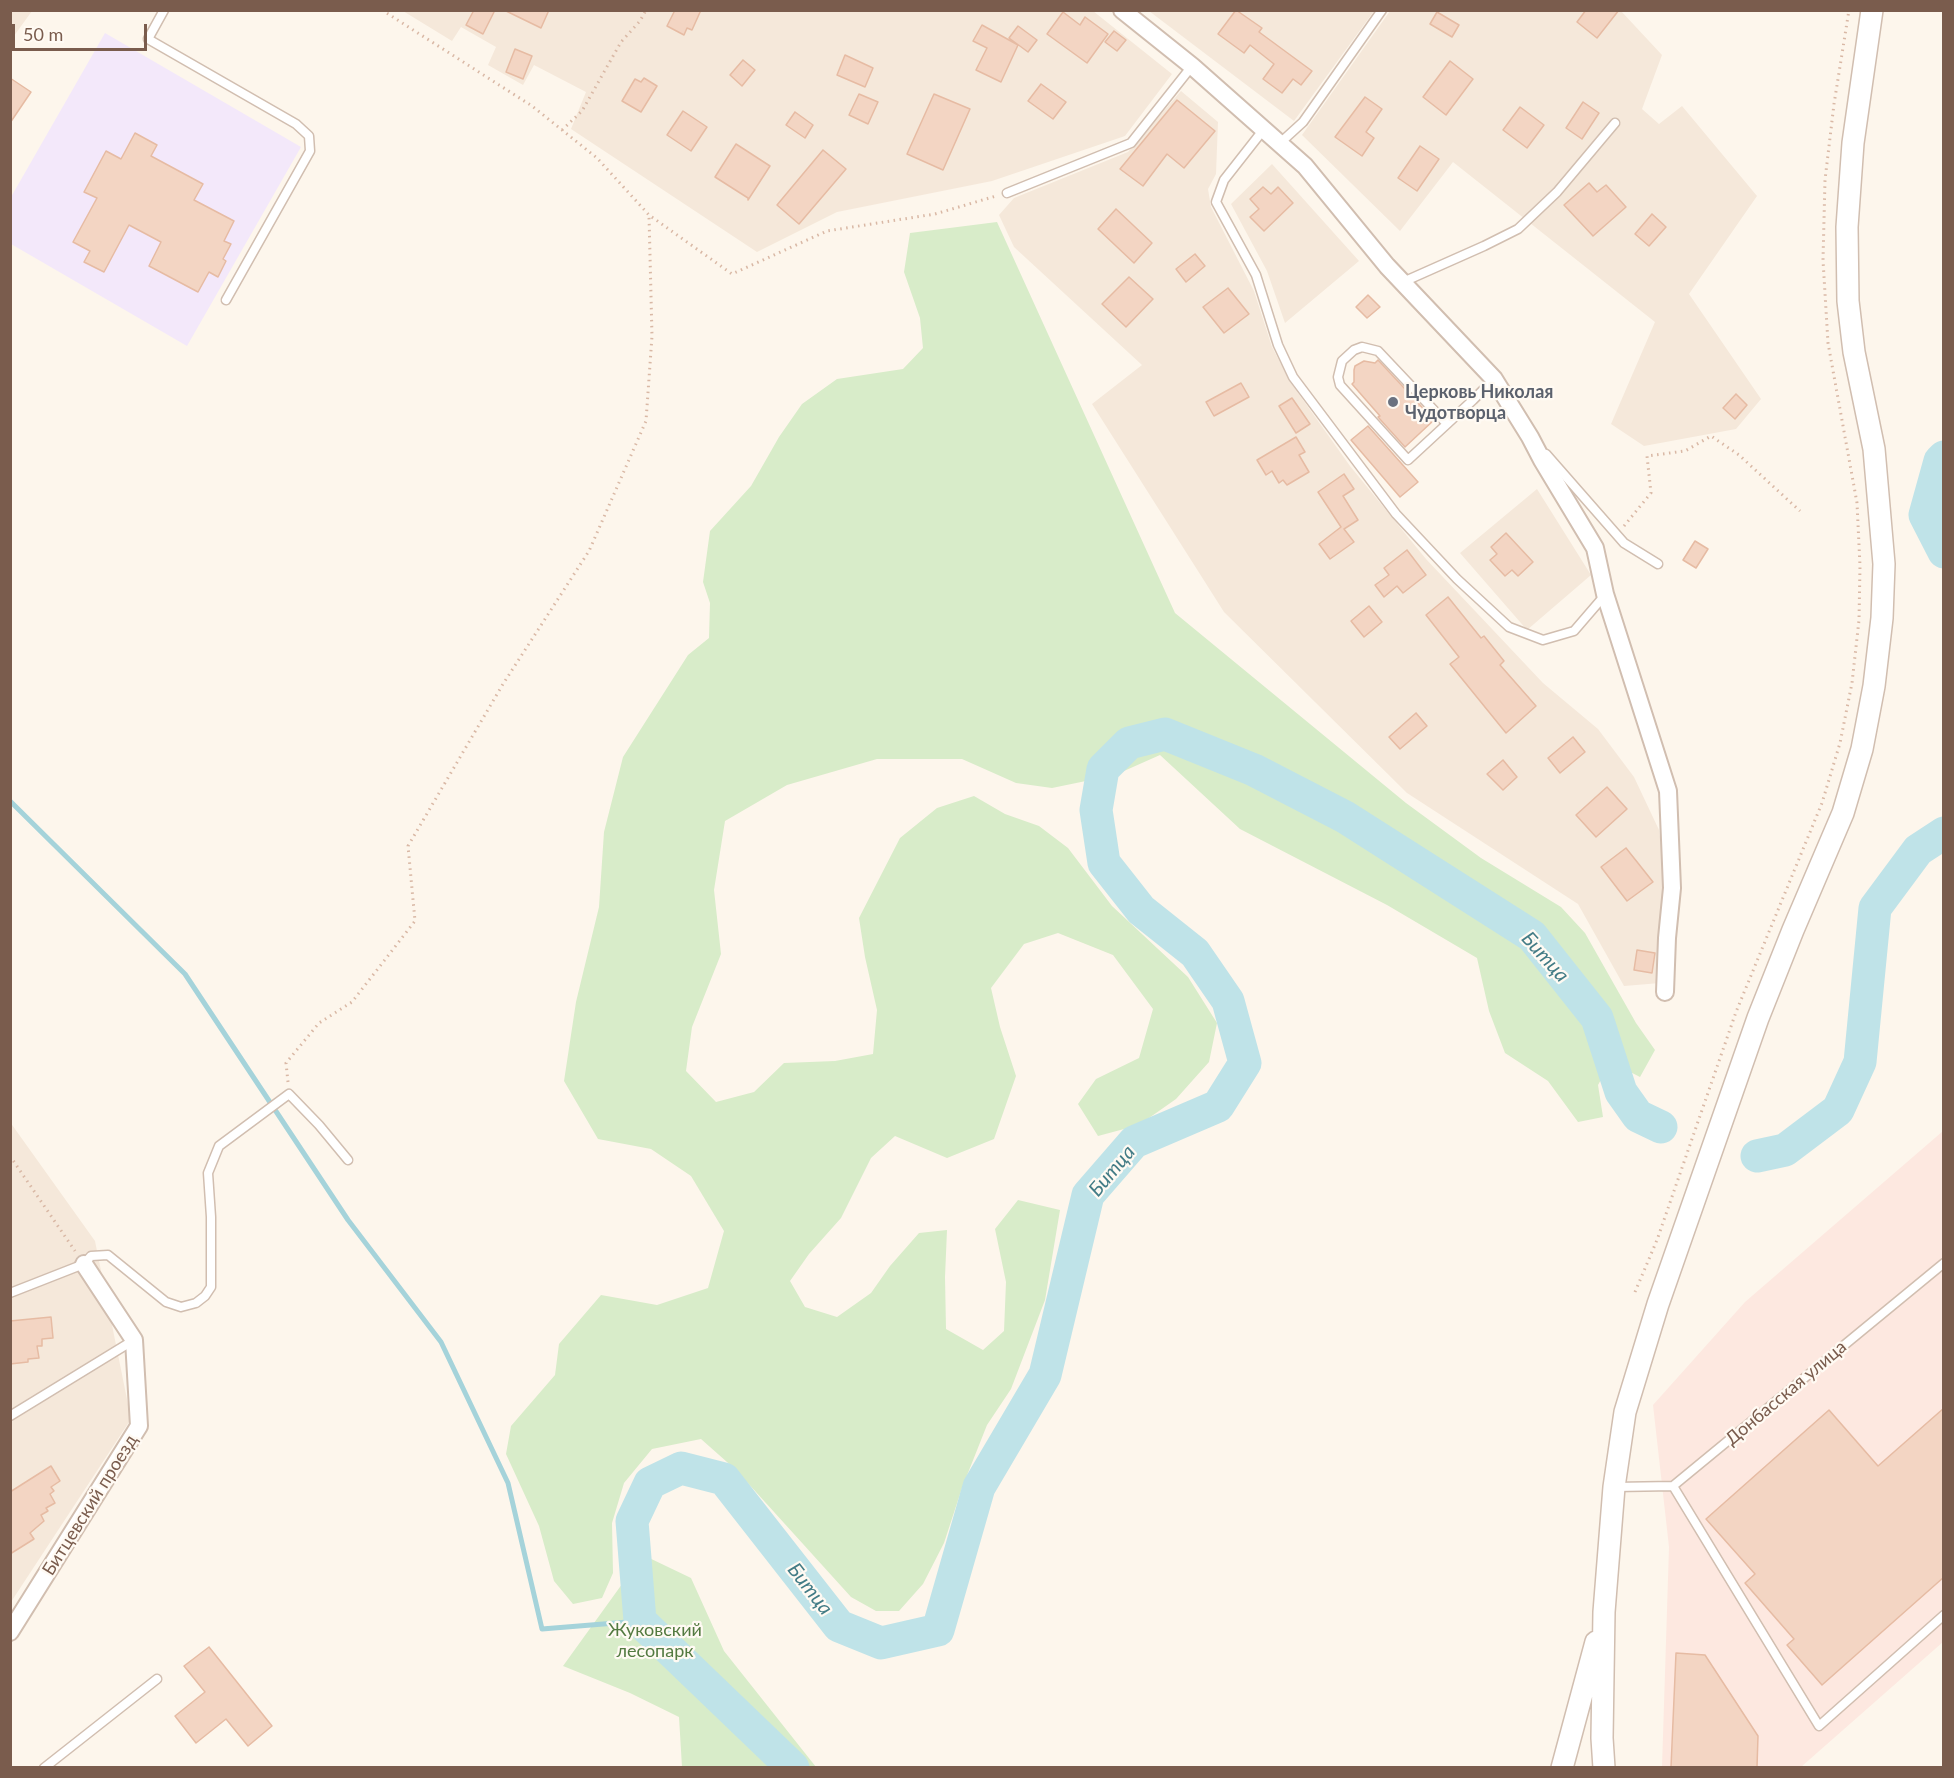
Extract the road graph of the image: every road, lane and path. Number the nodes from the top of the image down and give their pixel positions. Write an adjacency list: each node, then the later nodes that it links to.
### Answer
1 (164, 10): 16 (lane)
2 (382, 10): 11 (path)
3 (646, 10): 11 (path)
4 (1122, 10): 8 (street)
5 (1382, 10): 12 (lane)
6 (1849, 10): 30 (path)
7 (1872, 10): 35 (street)
8 (1192, 66): 10 (street); 13 (lane)
9 (1615, 123): 15 (lane)
10 (1264, 129): 12 (street); 23 (lane)
11 (562, 130): 14 (path)
12 (1280, 143): 15 (street)
13 (1007, 193): 14 (path)
14 (649, 215): 25 (path)
15 (1402, 282): 17 (street)
16 (226, 300)
17 (1494, 380): 18 (lane); 19 (street)
18 (1447, 424): 18 (lane)
19 (1530, 437): 21 (lane); 23 (street)
20 (1800, 511): 21 (path)
21 (1617, 535): 22 (lane)
22 (1658, 564)
23 (1605, 594): 24 (street)
24 (1665, 992)
25 (289, 1094): 27 (lane); 29 (lane)
26 (10, 1156): 29 (path)
27 (348, 1160)
28 (1944, 1263): 34 (lane, Донбасская улица)
29 (84, 1264): 31 (lane); 32 (street)
30 (1635, 1292)
31 (10, 1293)
32 (134, 1340): 33 (lane); 38 (street, Битцевский проезд)
33 (10, 1416)
34 (1673, 1486): 35 (lane); 37 (lane)
35 (1614, 1488): 36 (street)
36 (1604, 1612): 41 (street); 42 (street)
37 (1944, 1615)
38 (10, 1632)
39 (157, 1679): 40 (lane)
40 (44, 1767)
41 (1562, 1767)
42 (1604, 1767)

